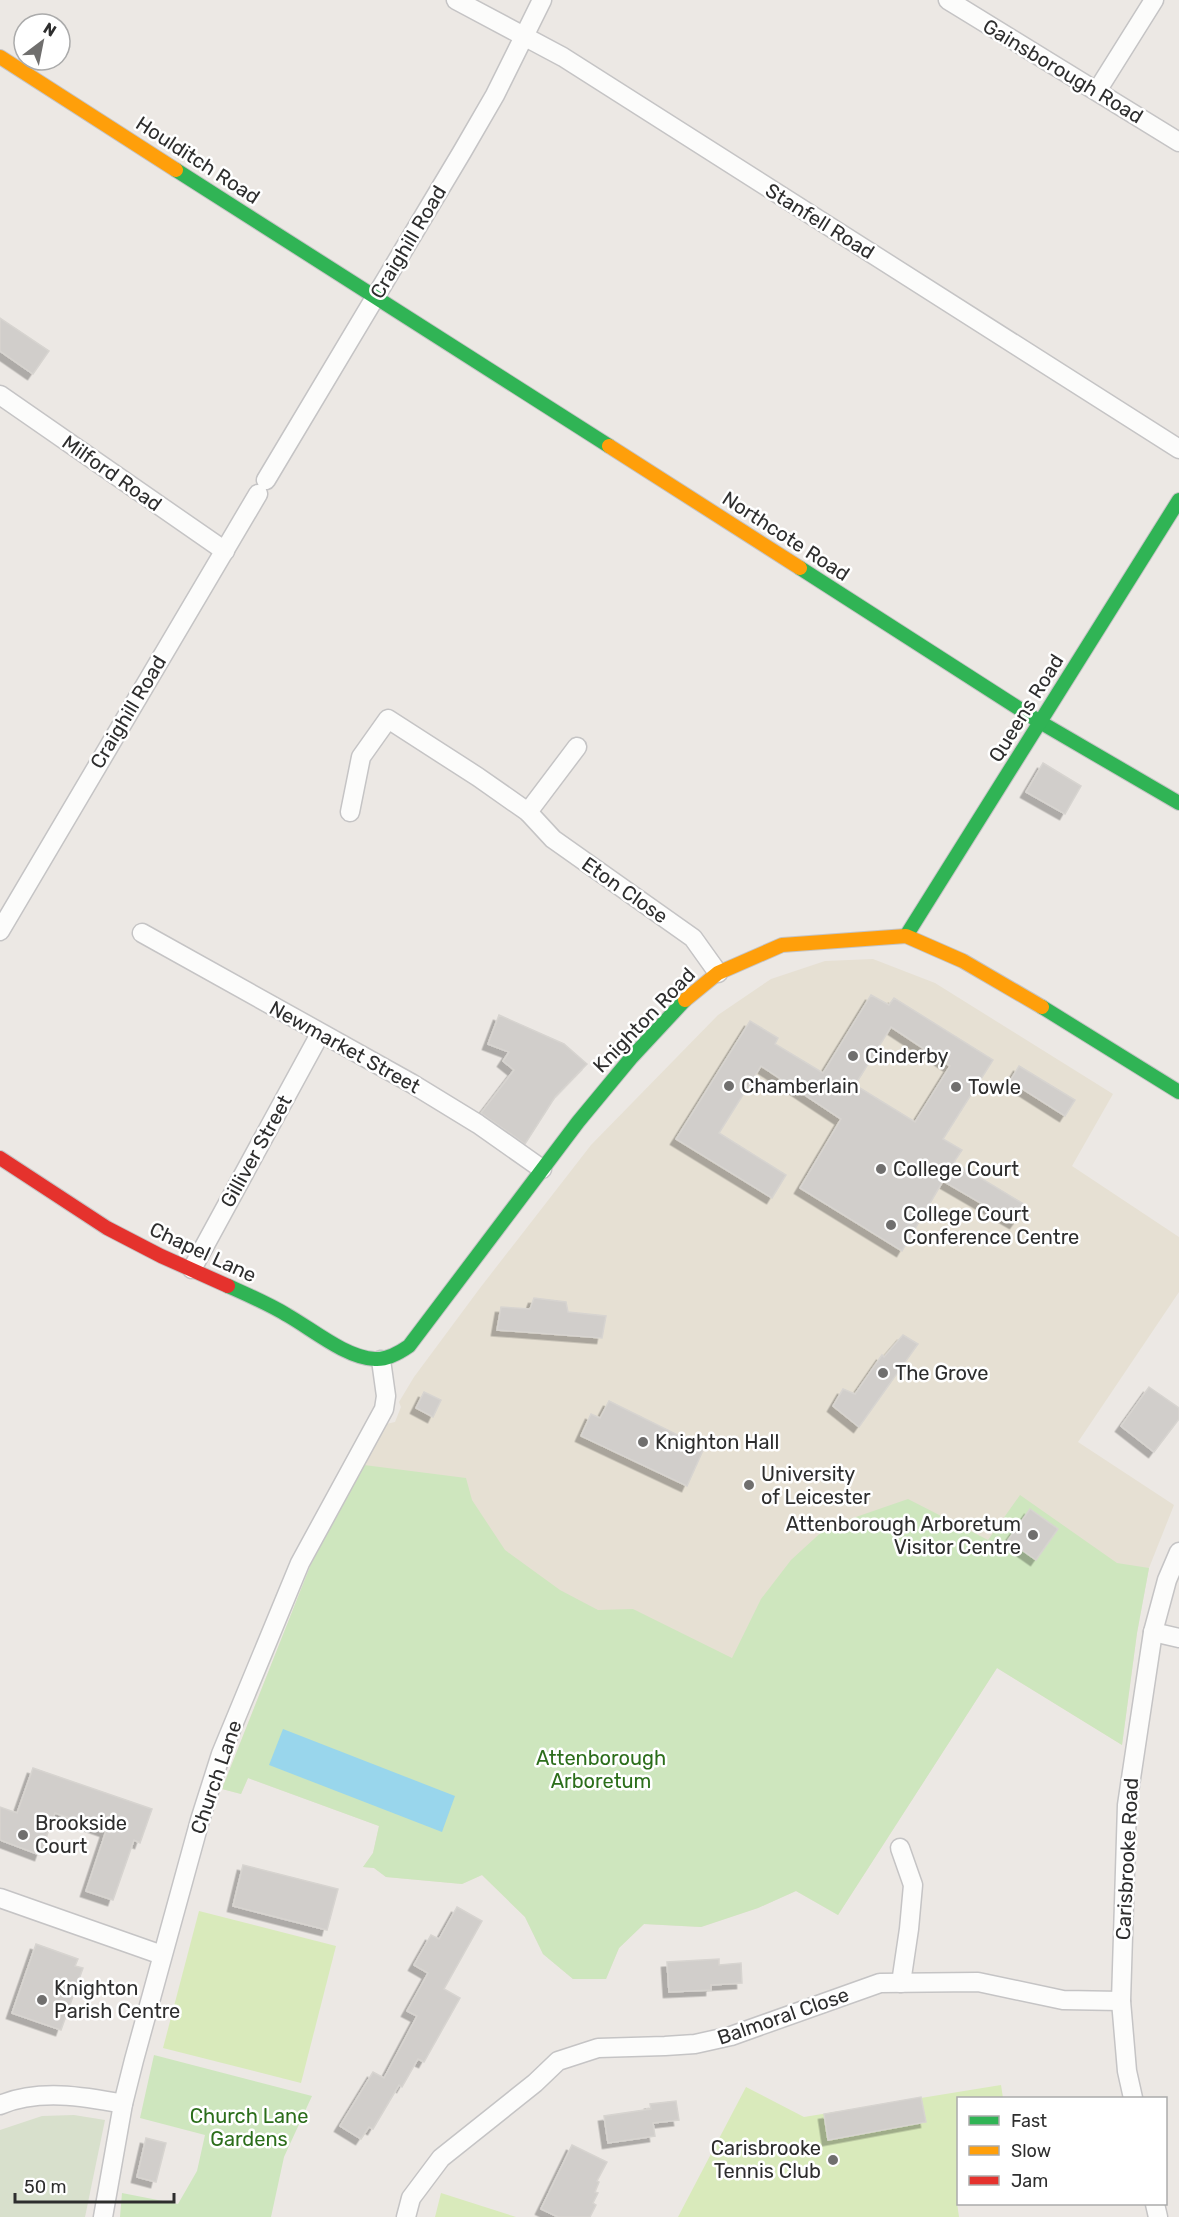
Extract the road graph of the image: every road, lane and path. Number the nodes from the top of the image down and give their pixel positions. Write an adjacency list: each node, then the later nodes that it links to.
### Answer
1 (456, 0): 5 (street, Stanfell Road)
2 (542, 0): 5 (street, Craighill Road)
3 (948, 0): 7 (street, Gainsborough Road)
4 (1154, 0): 7 (street)
5 (525, 35): 9 (street, Craighill Road); 11 (street, Stanfell Road)
6 (0, 57): 9 (street, Houlditch Road)
7 (1097, 91): 8 (street, Gainsborough Road)
8 (1179, 141)
9 (375, 297): 13 (street, Craighill Road); 14 (street, Northcote Road)
10 (0, 395): 13 (street, Milford Road)
11 (1179, 449)
12 (1179, 500): 14 (street, Queens Road)
13 (225, 551): 19 (street, Craighill Road)
14 (1040, 722): 16 (street, Northcote Road); 21 (street, Queens Road)
15 (577, 747): 18 (street)
16 (1179, 803)
17 (350, 812): 18 (street, Eton Close)
18 (528, 812): 22 (street, Eton Close)
19 (0, 931)
20 (142, 933): 23 (street, Newmarket Street)
21 (906, 936): 22 (street, Knighton Road); 24 (street, Knighton Road)
22 (718, 972): 26 (street, Knighton Road)
23 (320, 1034): 26 (street, Newmarket Street); 27 (street, Gilliver Street)
24 (1179, 1092)
25 (0, 1158): 27 (street, Chapel Lane)
26 (542, 1169): 28 (street, Knighton Road)
27 (192, 1269): 28 (street, Chapel Lane)
28 (389, 1357): 34 (street, Church Lane)
29 (1179, 1552): 30 (street, Carisbrooke Road)
30 (1153, 1632): 31 (street); 36 (street, Carisbrooke Road)
31 (1179, 1638)
32 (900, 1848): 35 (street)
33 (0, 1898): 34 (street)
34 (162, 1955): 38 (street, Church Lane)
35 (901, 1983): 36 (street, Balmoral Close); 41 (street, Balmoral Close)
36 (1121, 2001): 37 (street, Carisbrooke Road)
37 (1133, 2097)
38 (123, 2104): 39 (street); 40 (street, Church Lane)
39 (0, 2105)
40 (104, 2217)
41 (406, 2217)

